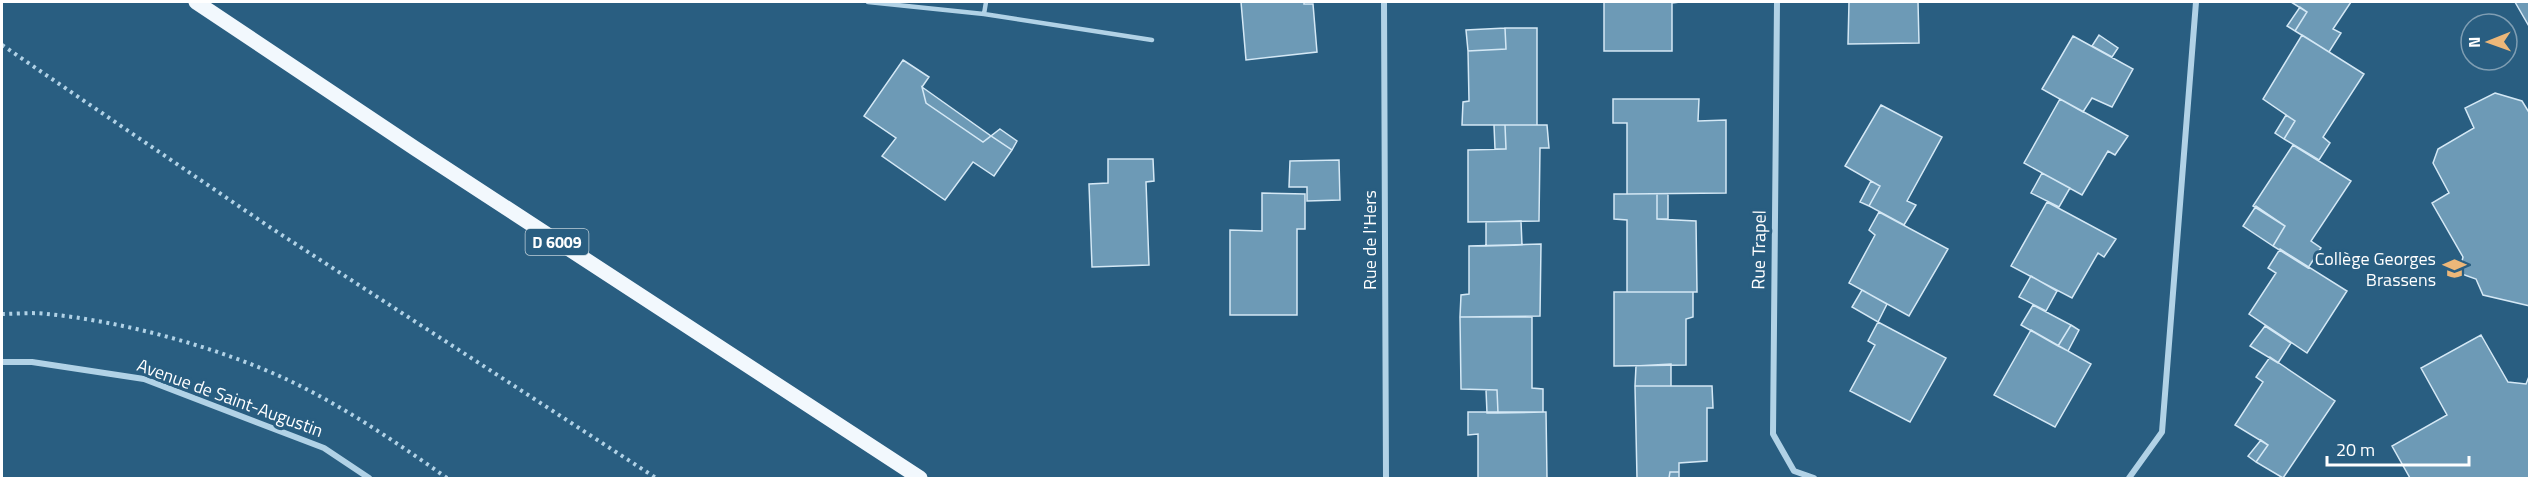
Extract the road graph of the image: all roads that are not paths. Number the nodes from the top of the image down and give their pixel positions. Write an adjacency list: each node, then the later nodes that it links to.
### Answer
1 (196, 2): 11 (main road, D 6009)
2 (868, 2): 7 (lane)
3 (986, 2): 7 (lane)
4 (1384, 2): 12 (street, Rue de l'Hers)
5 (1777, 2): 13 (street, Rue Trapel)
6 (2196, 2): 14 (street)
7 (984, 14): 8 (lane)
8 (1152, 40)
9 (2, 362): 10 (street, Avenue de Saint-Augustin)
10 (369, 478)
11 (920, 478)
12 (1386, 478)
13 (1814, 478)
14 (2129, 478)

